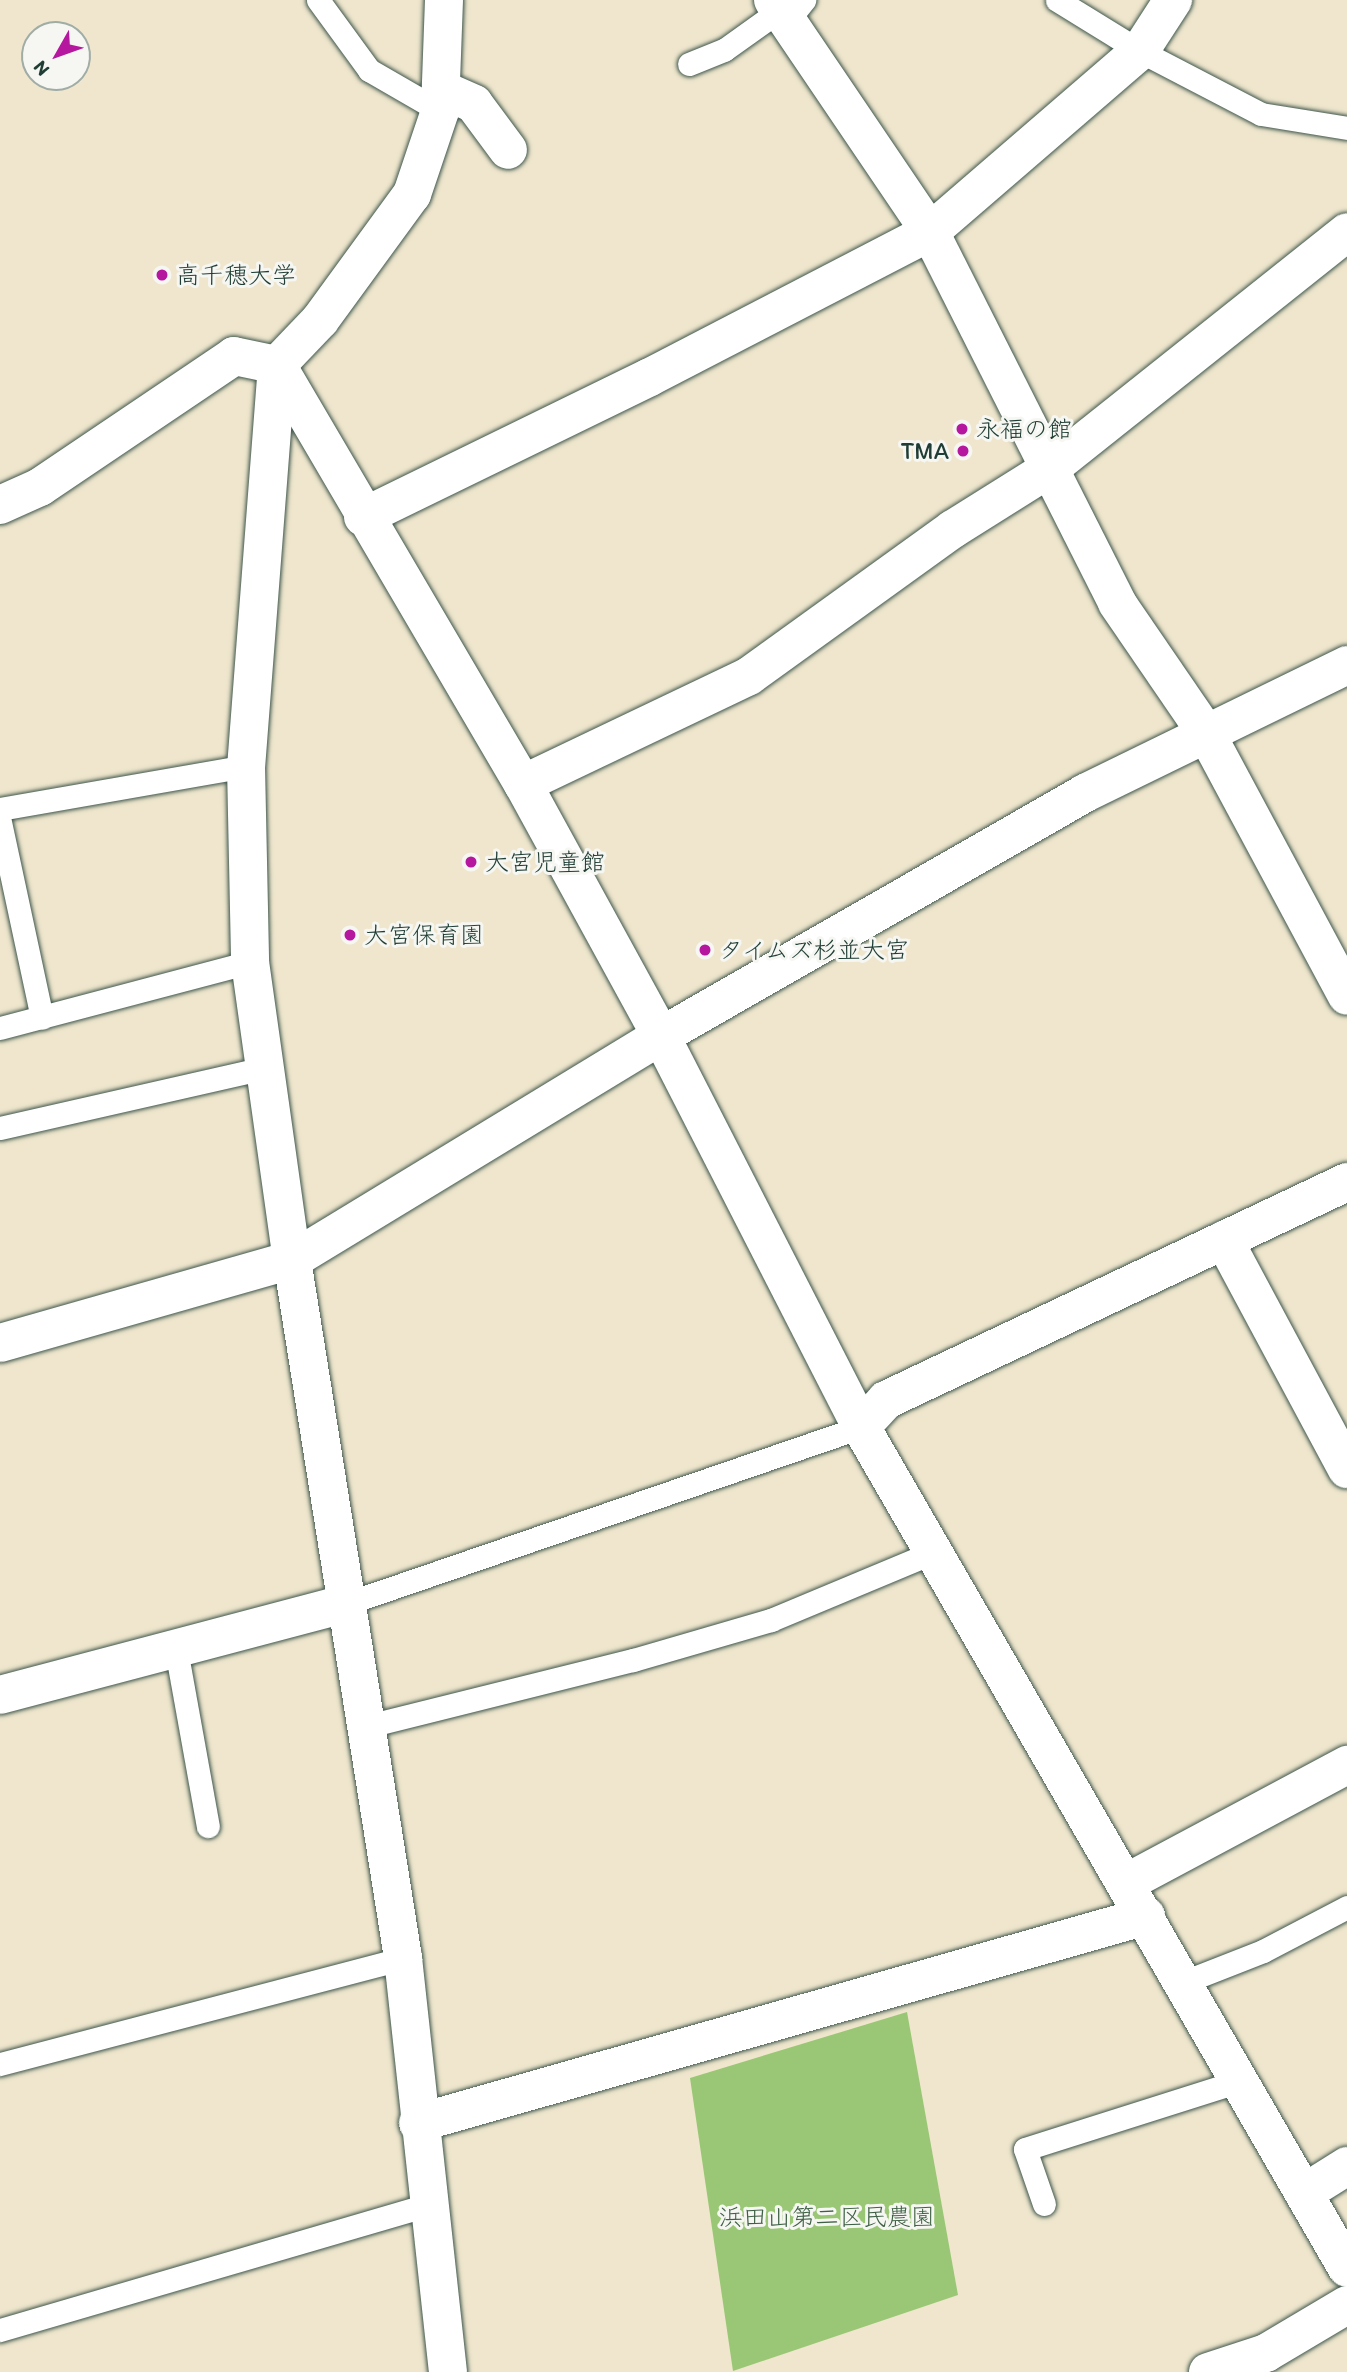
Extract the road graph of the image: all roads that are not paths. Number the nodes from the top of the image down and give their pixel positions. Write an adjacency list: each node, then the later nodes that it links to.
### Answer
1 (318, 0): 8 (lane)
2 (444, 0): 8 (street)
3 (1057, 0): 6 (lane)
4 (1173, 0): 6 (street)
5 (786, 7): 7 (lane); 11 (street)
6 (1140, 51): 9 (lane); 11 (street)
7 (689, 64)
8 (440, 100): 10 (street); 13 (street)
9 (1347, 128)
10 (508, 150)
11 (930, 232): 14 (street); 16 (street)
12 (1347, 232): 14 (street)
13 (277, 365): 15 (street); 16 (street); 19 (street)
14 (1052, 467): 18 (street); 20 (street)
15 (0, 505)
16 (363, 517): 20 (street)
17 (1347, 665): 18 (street)
18 (1206, 733): 24 (street); 27 (street)
19 (246, 766): 21 (lane); 23 (street)
20 (523, 784): 27 (street)
21 (0, 809)
22 (0, 822): 25 (lane)
23 (250, 962): 25 (lane); 28 (street)
24 (1347, 996)
25 (42, 1018): 26 (lane)
26 (0, 1028)
27 (661, 1036): 32 (street); 34 (street)
28 (264, 1068): 29 (lane); 32 (street)
29 (0, 1128)
30 (1347, 1182): 31 (street)
31 (1224, 1240): 34 (street); 35 (street)
32 (292, 1260): 33 (street); 37 (street)
33 (0, 1343)
34 (861, 1427): 36 (street); 37 (lane)
35 (1347, 1469)
36 (931, 1553): 40 (lane); 43 (street)
37 (348, 1603): 38 (street); 40 (street)
38 (176, 1649): 39 (street); 42 (lane)
39 (0, 1695)
40 (368, 1726): 46 (street)
41 (1347, 1765): 43 (street)
42 (208, 1826)
43 (1126, 1883): 45 (street)
44 (1347, 1906): 47 (lane)
45 (1146, 1916): 47 (street); 50 (street)
46 (403, 1958): 48 (lane); 50 (street)
47 (1184, 1982): 49 (street)
48 (0, 2064)
49 (1240, 2081): 52 (street); 54 (lane)
50 (418, 2123): 53 (street)
51 (1347, 2166): 52 (street)
52 (1304, 2193): 55 (street)
53 (427, 2204): 57 (lane); 58 (street)
54 (1044, 2204)
55 (1347, 2269)
56 (1347, 2305): 59 (street)
57 (0, 2330)
58 (448, 2372)
59 (1208, 2372)

